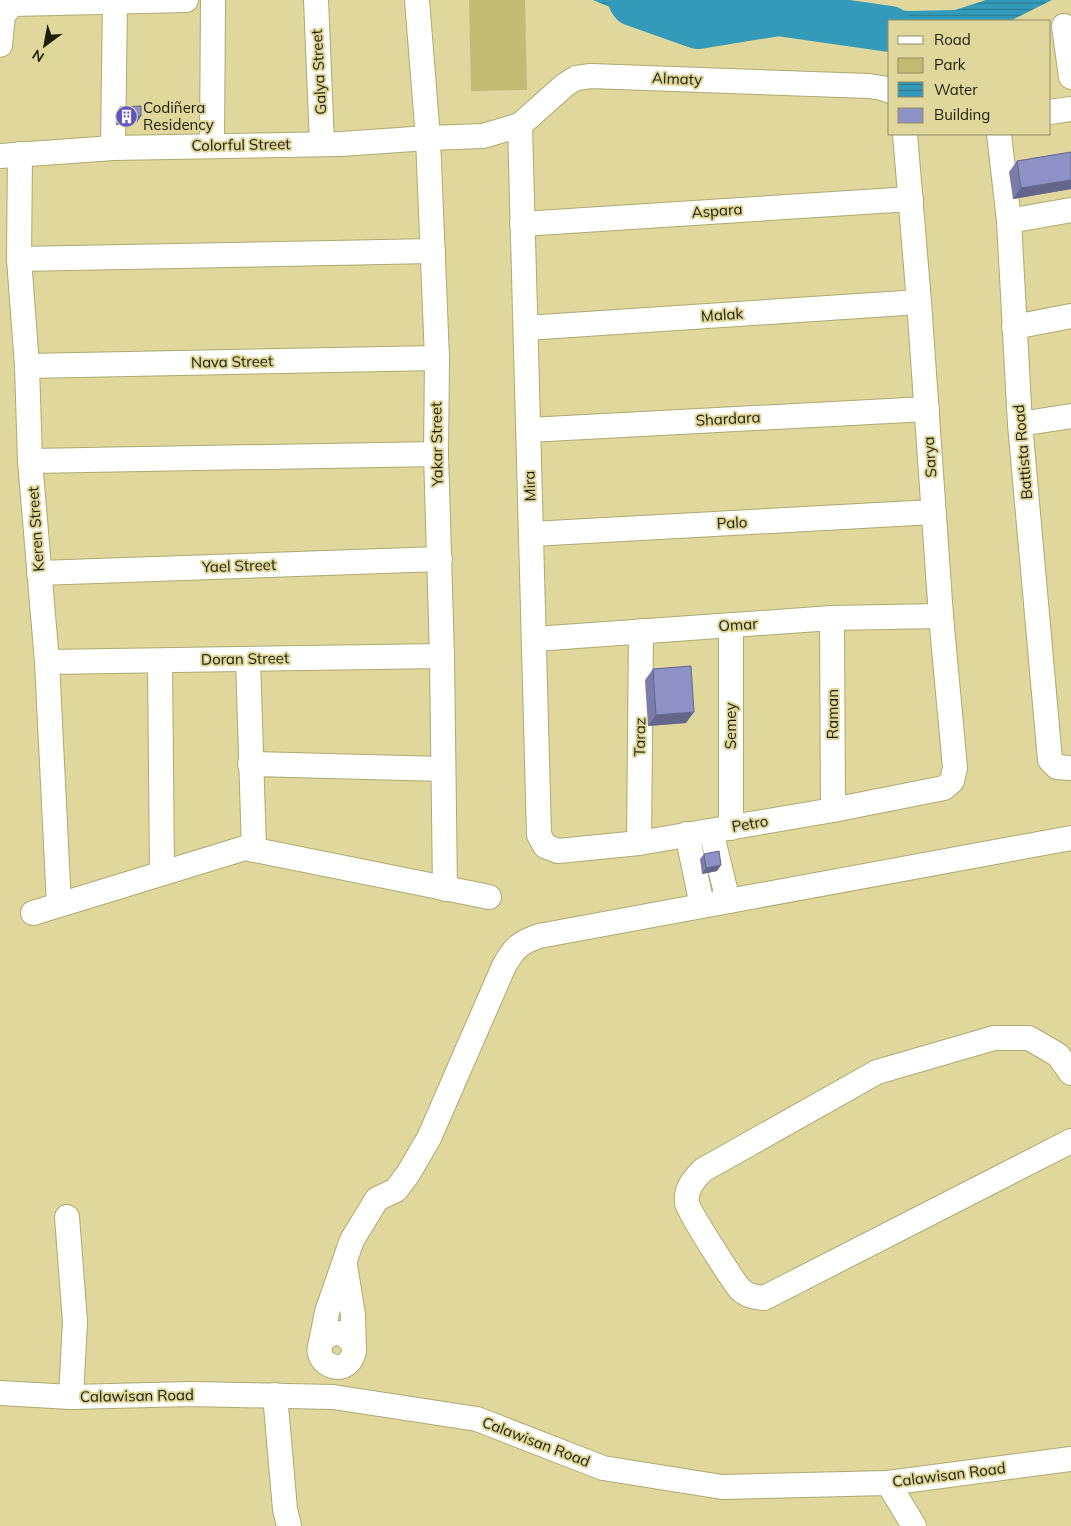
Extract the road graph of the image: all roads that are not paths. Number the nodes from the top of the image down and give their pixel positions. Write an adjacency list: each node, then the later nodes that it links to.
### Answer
1 (186, 0): 5 (street)
2 (214, 0): 18 (street)
3 (316, 0): 17 (street, Galya Street)
4 (418, 0): 16 (street, Yakar Street)
5 (114, 2): 7 (street); 19 (street)
6 (1064, 26): 8 (street)
7 (0, 45)
8 (1071, 78)
9 (888, 90): 12 (street, Almaty)
10 (1071, 109): 11 (street)
11 (1051, 112)
12 (520, 125): 15 (street, Almaty); 24 (street, Mira)
13 (905, 135): 21 (street, Sarya)
14 (999, 135): 23 (street, Battista Road)
15 (483, 136): 16 (street, Colorful Street)
16 (428, 138): 17 (street, Colorful Street); 25 (street, Yakar Street)
17 (322, 144): 18 (street, Colorful Street)
18 (212, 145): 19 (street, Colorful Street)
19 (113, 148): 20 (street, Colorful Street)
20 (10, 155): 26 (street, Keren Street)
21 (911, 198): 24 (street, Aspara); 27 (street, Sarya)
22 (1071, 210): 23 (street)
23 (1009, 221): 29 (street, Battista Road)
24 (522, 224): 30 (street, Mira)
25 (433, 251): 26 (street); 31 (street, Yakar Street)
26 (19, 259): 32 (street, Keren Street)
27 (919, 302): 30 (street, Malak); 33 (street, Sarya)
28 (1071, 316): 29 (street)
29 (1014, 327): 35 (street, Battista Road)
30 (526, 328): 36 (street, Mira)
31 (436, 358): 32 (street, Nava Street); 37 (street, Yakar Street)
32 (27, 366): 38 (street, Keren Street)
33 (926, 409): 36 (street, Shardara); 39 (street, Sarya)
34 (1071, 416): 35 (street)
35 (1020, 424): 53 (street, Battista Road)
36 (529, 430): 40 (street, Mira)
37 (436, 454): 38 (street); 41 (street, Yakar Street)
38 (30, 461): 42 (street, Keren Street)
39 (933, 512): 40 (street, Palo); 43 (street, Sarya)
40 (532, 534): 47 (street, Mira)
41 (440, 558): 42 (street, Yael Street); 48 (street, Yakar Street)
42 (39, 573): 51 (street, Keren Street)
43 (940, 616): 44 (street, Omar); 55 (street, Sarya)
44 (832, 618): 45 (street, Omar); 56 (street, Raman)
45 (731, 625): 46 (street, Omar); 57 (street, Semey)
46 (641, 631): 47 (street, Omar); 60 (street, Taraz)
47 (535, 639): 61 (street, Mira)
48 (442, 656): 49 (street, Doran Street); 54 (street, Yakar Street)
49 (248, 659): 50 (street, Doran Street); 52 (street)
50 (160, 661): 51 (street, Doran Street); 63 (street)
51 (47, 662): 67 (street, Keren Street)
52 (250, 764): 54 (street); 62 (street)
53 (1064, 768)
54 (443, 769): 64 (street, Yakar Street)
55 (952, 781): 56 (street, Petro)
56 (833, 810): 57 (street, Petro)
57 (721, 829): 58 (street, Petro); 66 (street, Semey)
58 (687, 834): 60 (street, Petro); 68 (street)
59 (1071, 838): 66 (street)
60 (639, 843): 61 (street, Petro)
61 (545, 846)
62 (254, 850): 63 (street); 64 (street)
63 (162, 873): 67 (street)
64 (445, 889): 65 (street)
65 (488, 897)
66 (728, 901): 68 (street)
67 (60, 905): 69 (street)
68 (702, 905): 73 (street)
69 (33, 913)
70 (1071, 1073): 71 (street)
71 (1071, 1141)
72 (67, 1217): 79 (street)
73 (345, 1263): 74 (street); 75 (street)
74 (321, 1342): 75 (street); 76 (street)
75 (354, 1346): 76 (street)
76 (335, 1367): 80 (street)
77 (0, 1393): 79 (street, Calawisan Road)
78 (275, 1395): 79 (street, Calawisan Road); 80 (street, Calawisan Road); 83 (street)
79 (71, 1397)
80 (333, 1397): 82 (street, Calawisan Road)
81 (1071, 1460): 82 (street, Calawisan Road)
82 (888, 1483): 84 (street)
83 (289, 1526)
84 (914, 1526)

